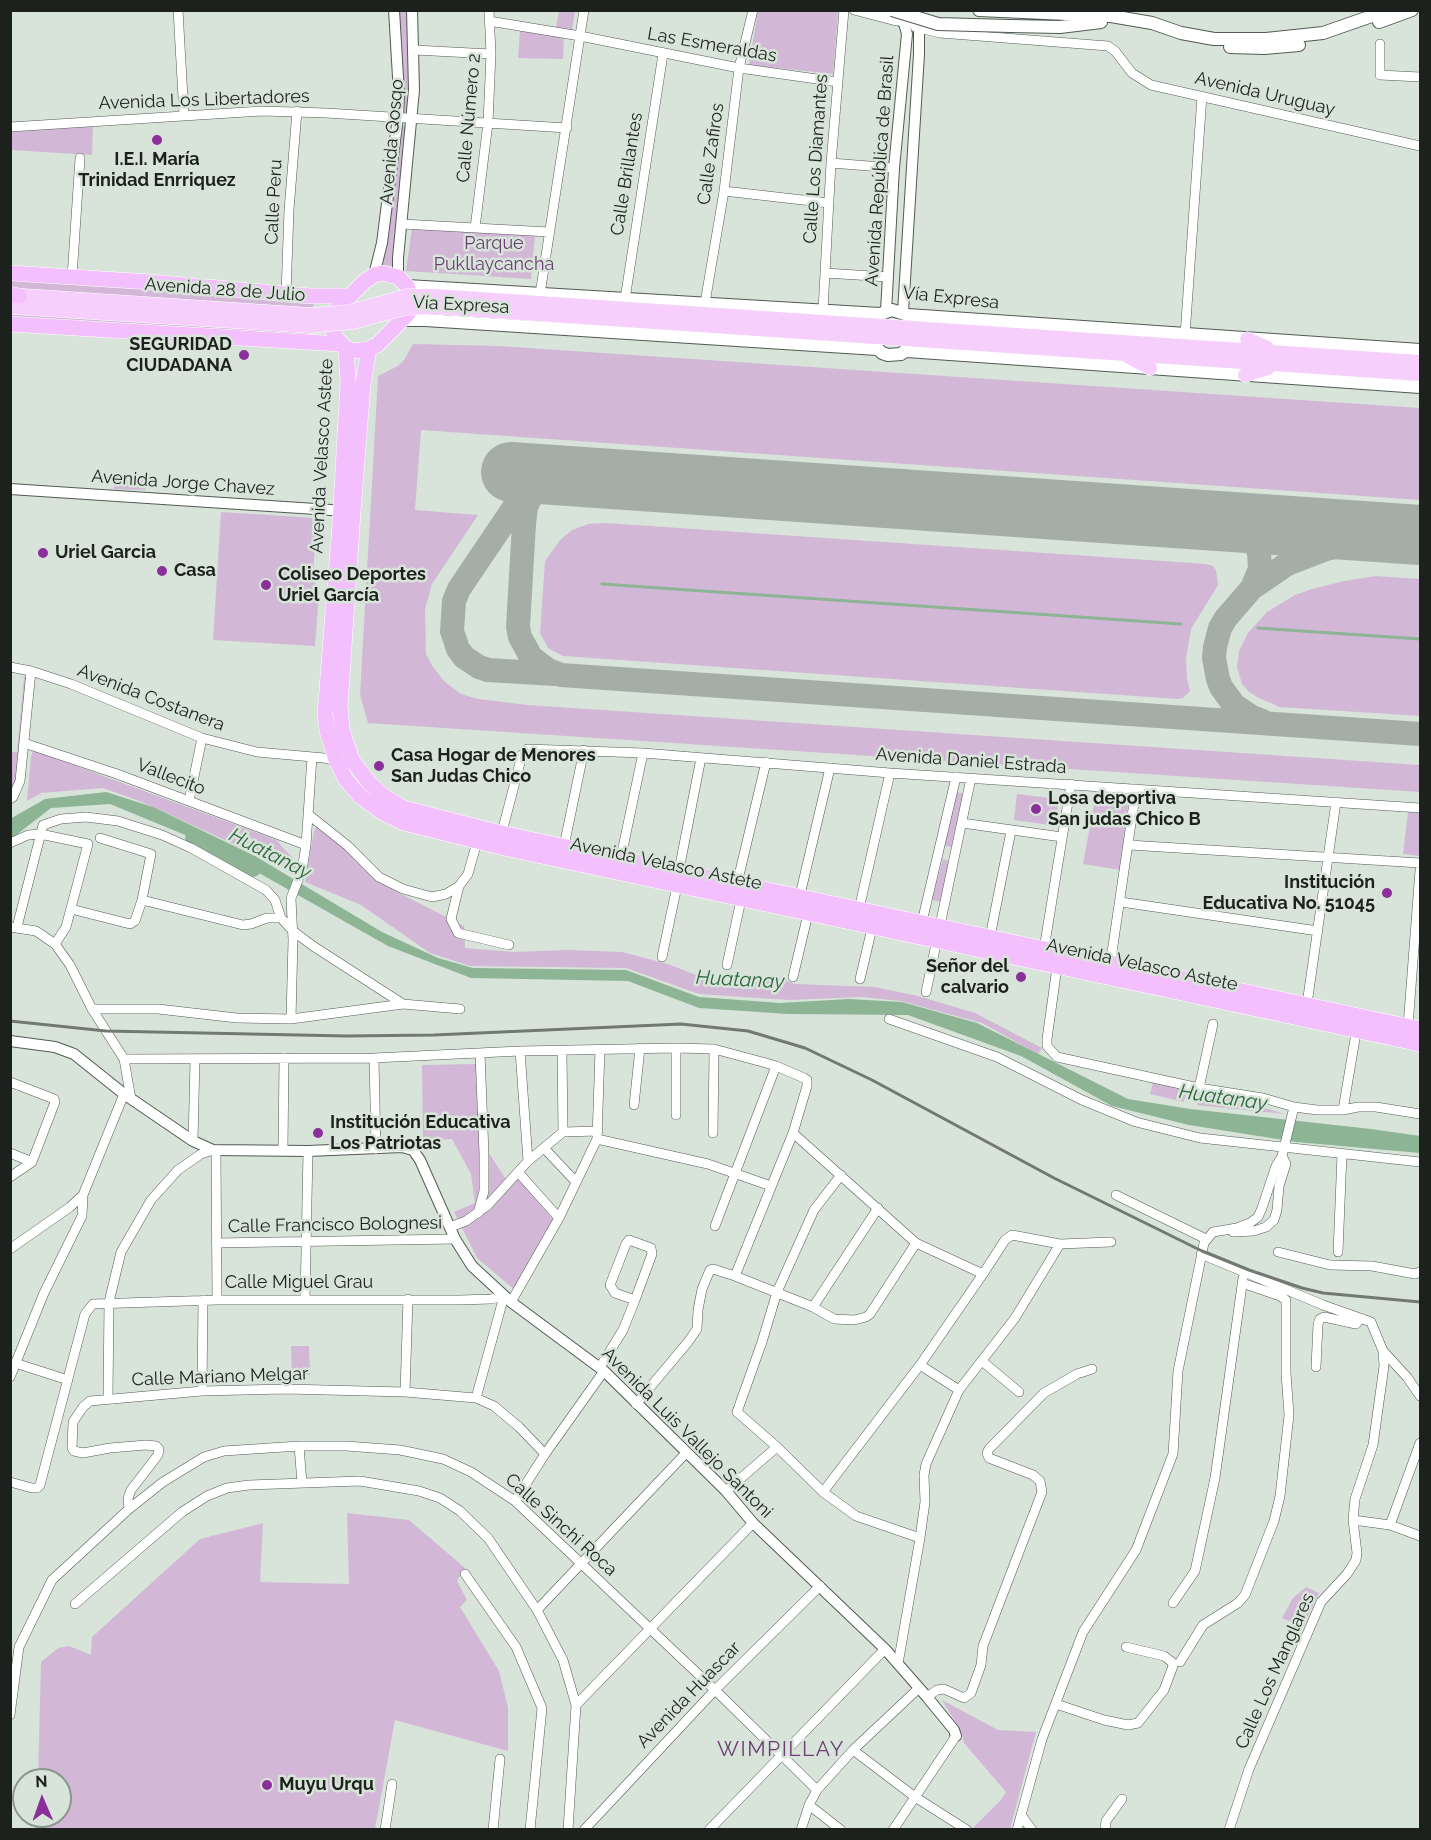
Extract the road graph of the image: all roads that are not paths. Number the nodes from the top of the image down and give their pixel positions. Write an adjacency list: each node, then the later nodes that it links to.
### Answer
1 (178, 10): 34 (street)
2 (394, 10): 35 (street, Avenida Qosqo)
3 (412, 10): 26 (street, Avenida Qosqo)
4 (489, 10): 19 (street, Calle Número 2)
5 (584, 10): 23 (street)
6 (753, 10): 29 (street, Calle Zafiros)
7 (844, 10): 31 (street, Calle Los Diamantes)
8 (854, 10): 21 (street)
9 (881, 10): 21 (street)
10 (892, 10): 20 (main road, bridge)
11 (901, 10): 22 (street)
12 (912, 10): 20 (main road)
13 (974, 10): 24 (street)
14 (979, 10): 17 (main road)
15 (1389, 10): 18 (main road)
16 (1412, 10): 20 (main road)
17 (1034, 12): 18 (main road)
18 (1094, 16): 20 (main road)
19 (489, 21): 23 (street, Las Esmeraldas); 27 (street, Calle Número 2)
20 (1009, 23)
21 (906, 28): 22 (street); 41 (street, Avenida República de Brasil)
22 (919, 29): 24 (street); 42 (street, Avenida República de Brasil)
23 (580, 36): 28 (street, Las Esmeraldas); 39 (street)
24 (974, 36): 32 (street, Avenida Uruguay)
25 (1380, 44): 30 (street)
26 (414, 50): 27 (street); 36 (street, Avenida Qosqo)
27 (491, 54): 37 (street, Calle Número 2)
28 (663, 54): 29 (street, Las Esmeraldas); 61 (street, Calle Brillantes)
29 (740, 68): 31 (street, Las Esmeraldas); 46 (street, Calle Zafiros)
30 (1420, 76)
31 (838, 82): 44 (street, Calle Los Diamantes)
32 (1202, 96): 40 (street, Avenida Uruguay); 70 (street)
33 (297, 111): 34 (street, Avenida Los Libertadores); 35 (street, Avenida Los Libertadores); 57 (street, Calle Peru)
34 (184, 115): 38 (street, Avenida Los Libertadores)
35 (398, 117): 36 (street, Avenida Los Libertadores); 53 (street, Avenida Qosqo)
36 (412, 118): 37 (street, Avenida Los Libertadores); 48 (street, Avenida Qosqo)
37 (488, 123): 39 (street, Avenida Los Libertadores); 49 (street, Calle Número 2)
38 (10, 127)
39 (567, 128): 50 (street)
40 (1420, 146)
41 (895, 153): 42 (street); 45 (street, Avenida República de Brasil)
42 (912, 155): 65 (street, Avenida República de Brasil)
43 (80, 158): 54 (street)
44 (831, 163): 45 (street); 47 (street, Calle Los Diamantes)
45 (894, 168): 55 (street, Avenida República de Brasil)
46 (724, 191): 47 (street); 63 (street, Calle Zafiros)
47 (829, 203): 52 (street, Calle Los Diamantes)
48 (402, 224): 49 (street); 56 (street, Avenida Qosqo)
49 (475, 228): 50 (street)
50 (549, 232): 58 (street)
51 (10, 273): 54 (highway)
52 (825, 273): 55 (street); 64 (street, Calle Los Diamantes)
53 (374, 275): 56 (highway); 59 (highway)
54 (72, 277): 57 (highway)
55 (888, 277): 68 (street, Avenida República de Brasil)
56 (402, 281): 58 (main road, Vía Expresa); 66 (highway)
57 (286, 294): 59 (highway)
58 (540, 294): 61 (main road, Vía Expresa)
59 (349, 296): 73 (highway)
60 (13, 298): 62 (main road, Avenida 28 de Julio, bridge)
61 (625, 298): 63 (main road, Vía Expresa)
62 (434, 302): 68 (main road, Vía Expresa)
63 (705, 303): 64 (main road, Vía Expresa)
64 (822, 310): 68 (main road, Vía Expresa)
65 (905, 314): 68 (main road, Vía Expresa); 69 (main road, Vía Expresa); 71 (main road)
66 (403, 320): 68 (main road, Vía Expresa); 75 (highway)
67 (10, 324): 73 (highway)
68 (877, 327): 71 (main road, Vía Expresa); 71 (main road)
69 (1152, 333): 70 (main road, Vía Expresa); 74 (main road)
70 (1185, 335): 72 (main road, Vía Expresa)
71 (912, 339): 74 (main road, Vía Expresa); 79 (main road, Vía Expresa)
72 (1247, 339): 76 (main road, Vía Expresa); 77 (main road)
73 (344, 346): 75 (highway); 84 (highway, Avenida Velasco Astete)
74 (1123, 348): 77 (main road, Vía Expresa); 79 (main road)
75 (369, 350): 84 (highway, Avenida Velasco Astete)
76 (1420, 350)
77 (1278, 358): 78 (main road, Vía Expresa); 80 (main road, Vía Expresa); 81 (main road)
78 (1420, 362)
79 (1150, 368): 81 (main road, Vía Expresa)
80 (1420, 374)
81 (1245, 375): 82 (main road, Vía Expresa)
82 (1420, 387)
83 (10, 489): 84 (street, Avenida Jorge Chavez)
84 (347, 511): 93 (highway, Avenida Velasco Astete)
85 (10, 667): 86 (street, Avenida Costanera)
86 (31, 671): 87 (street, Avenida Costanera); 88 (street)
87 (202, 738): 91 (street, Avenida Costanera); 102 (street)
88 (24, 743): 101 (street); 102 (street, Vallecito)
89 (584, 750): 90 (street, Avenida Daniel Estrada); 111 (street, Avenida Daniel Estrada); 116 (street)
90 (643, 753): 92 (street, Avenida Daniel Estrada); 117 (street)
91 (312, 757): 93 (street, Avenida Costanera); 105 (street)
92 (701, 758): 94 (street, Avenida Daniel Estrada); 120 (street)
93 (344, 760): 111 (highway, Avenida Velasco Astete); 112 (highway, Avenida Velasco Astete)
94 (766, 762): 95 (street, Avenida Daniel Estrada); 122 (street)
95 (830, 768): 96 (street, Avenida Daniel Estrada); 125 (street)
96 (890, 772): 97 (street, Avenida Daniel Estrada); 130 (street)
97 (957, 777): 98 (street, Avenida Daniel Estrada); 133 (street)
98 (971, 778): 99 (street, Avenida Daniel Estrada); 106 (street)
99 (1071, 784): 100 (street, Avenida Daniel Estrada); 109 (street)
100 (1136, 789): 103 (street, Avenida Daniel Estrada); 114 (street)
101 (10, 799)
102 (189, 801): 115 (street, Vallecito)
103 (1336, 802): 104 (street, Avenida Daniel Estrada); 118 (street)
104 (1420, 808)
105 (309, 815): 115 (street); 123 (street)
106 (962, 824): 107 (street); 138 (street)
107 (1011, 831): 109 (street); 139 (street)
108 (40, 834): 113 (street); 129 (street); 132 (street); 134 (street)
109 (1062, 837): 142 (street)
110 (100, 838): 127 (street)
111 (500, 840): 112 (highway, Avenida Velasco Astete); 116 (highway, Avenida Velasco Astete); 124 (highway, Avenida Velasco Astete)
112 (477, 842): 123 (street)
113 (10, 843)
114 (1128, 844): 118 (street); 128 (street)
115 (306, 845): 136 (street)
116 (564, 846): 117 (highway, Avenida Velasco Astete)
117 (621, 857): 120 (highway, Avenida Velasco Astete)
118 (1328, 857): 119 (street); 137 (street)
119 (1420, 863)
120 (679, 870): 122 (highway, Avenida Velasco Astete)
121 (1420, 870): 158 (street)
122 (738, 882): 125 (highway, Avenida Velasco Astete); 126 (street)
123 (459, 886): 141 (street)
124 (677, 886): 126 (highway, Avenida Velasco Astete); 143 (street)
125 (800, 895): 130 (highway, Avenida Velasco Astete)
126 (737, 899): 131 (highway, Avenida Velasco Astete); 144 (street)
127 (142, 900): 129 (street); 132 (street)
128 (1121, 902): 137 (street); 146 (street)
129 (71, 909): 140 (street)
130 (859, 909): 133 (highway, Avenida Velasco Astete)
131 (808, 914): 135 (highway, Avenida Velasco Astete); 147 (street)
132 (281, 918): 136 (street)
133 (922, 922): 138 (highway, Avenida Velasco Astete)
134 (14, 927): 140 (street)
135 (872, 928): 138 (highway, Avenida Velasco Astete); 148 (street)
136 (293, 931): 150 (street); 154 (street)
137 (1318, 931): 151 (street)
138 (939, 934): 139 (highway, Avenida Velasco Astete); 145 (highway, Avenida Velasco Astete); 149 (street)
139 (990, 937): 142 (highway, Avenida Velasco Astete)
140 (55, 944): 152 (street)
141 (509, 945)
142 (1044, 949): 146 (highway, Avenida Velasco Astete)
143 (662, 957)
144 (727, 965)
145 (1057, 968): 146 (highway, Avenida Velasco Astete); 174 (street)
146 (1109, 970): 151 (highway, Avenida Velasco Astete); 156 (highway, Avenida Velasco Astete)
147 (793, 977)
148 (860, 979)
149 (926, 992)
150 (403, 1004): 153 (street); 154 (street)
151 (1307, 1004): 156 (highway, Avenida Velasco Astete)
152 (92, 1009): 154 (street); 170 (street)
153 (460, 1009)
154 (291, 1019)
155 (889, 1019): 188 (street)
156 (1358, 1023): 158 (highway, Avenida Velasco Astete); 160 (highway, Avenida Velasco Astete); 178 (street)
157 (1213, 1024): 174 (street)
158 (1414, 1027)
159 (10, 1041): 175 (street, Avenida Luis Vallejo Santoni)
160 (1420, 1044)
161 (640, 1048): 162 (street); 164 (street); 176 (street)
162 (676, 1048): 163 (street); 180 (street)
163 (714, 1049): 172 (street); 182 (street)
164 (600, 1050): 166 (street); 184 (street)
165 (520, 1051): 166 (street); 167 (street); 194 (street)
166 (562, 1051): 181 (street)
167 (480, 1053): 169 (street); 206 (street)
168 (284, 1058): 169 (street); 171 (street); 190 (street)
169 (375, 1058): 187 (street)
170 (124, 1059): 171 (street); 175 (street)
171 (195, 1060): 185 (street)
172 (776, 1066): 183 (street); 198 (street)
173 (10, 1082): 195 (street)
174 (1198, 1088): 177 (street)
175 (128, 1096): 185 (street, Avenida Luis Vallejo Santoni); 203 (street)
176 (634, 1105)
177 (1293, 1109): 178 (street); 188 (street)
178 (1343, 1110): 179 (street)
179 (1420, 1114)
180 (676, 1115)
181 (562, 1132): 184 (street); 186 (street)
182 (713, 1132)
183 (793, 1133): 200 (street); 202 (street)
184 (597, 1135): 198 (street); 201 (street)
185 (193, 1141): 189 (street, Avenida Luis Vallejo Santoni)
186 (544, 1148): 194 (street); 201 (street)
187 (376, 1149): 191 (street, Avenida Luis Vallejo Santoni); 209 (street, Avenida Luis Vallejo Santoni)
188 (1283, 1149): 193 (street); 210 (street); 210 (street)
189 (214, 1150): 190 (street, Avenida Luis Vallejo Santoni); 214 (street); 233 (street)
190 (283, 1150): 191 (street, Avenida Luis Vallejo Santoni)
191 (308, 1151): 212 (street)
192 (10, 1153): 195 (street)
193 (1342, 1154): 196 (street); 219 (street)
194 (528, 1161): 197 (street)
195 (32, 1162): 199 (street)
196 (1420, 1162)
197 (518, 1172): 206 (street); 207 (street)
198 (735, 1173): 202 (street); 208 (street)
199 (12, 1175)
200 (841, 1175): 205 (street); 226 (street)
201 (576, 1182): 207 (street)
202 (771, 1186): 224 (street)
203 (83, 1195): 217 (street); 238 (street)
204 (1116, 1195): 210 (street)
205 (878, 1208): 215 (street); 234 (street)
206 (478, 1213): 209 (street)
207 (559, 1218): 228 (street)
208 (715, 1226)
209 (450, 1227): 211 (street, Avenida Luis Vallejo Santoni)
210 (1209, 1236): 220 (street)
211 (454, 1239): 212 (street, Calle Francisco Bolognesi); 228 (street, Avenida Luis Vallejo Santoni)
212 (306, 1242): 214 (street, Calle Francisco Bolognesi); 231 (street)
213 (1111, 1242): 216 (street)
214 (216, 1243): 230 (street)
215 (916, 1243): 223 (street); 234 (street)
216 (1060, 1244): 223 (street); 237 (street)
217 (10, 1249)
218 (1278, 1252): 222 (street)
219 (1338, 1252)
220 (1201, 1254): 221 (street); 283 (street)
221 (1244, 1272): 225 (street); 235 (street)
222 (1419, 1273)
223 (983, 1274): 239 (street)
224 (735, 1276): 226 (street); 252 (street)
225 (1242, 1283): 272 (street); 278 (street)
226 (777, 1292): 234 (street); 255 (street)
227 (408, 1299): 228 (street, Calle Miguel Grau); 231 (street, Calle Miguel Grau); 247 (street)
228 (507, 1299): 241 (street, Avenida Luis Vallejo Santoni); 251 (street)
229 (203, 1300): 230 (street, Calle Miguel Grau); 233 (street, Calle Miguel Grau); 246 (street)
230 (217, 1300): 231 (street, Calle Miguel Grau)
231 (305, 1300)
232 (635, 1300): 232 (street); 241 (street)
233 (109, 1302): 244 (street, Calle Miguel Grau); 250 (street)
234 (813, 1307)
235 (1361, 1318): 236 (street, Calle Los Manglares); 240 (street)
236 (1383, 1350): 249 (street); 264 (street, Calle Los Manglares)
237 (982, 1361): 245 (street); 248 (street)
238 (15, 1363): 243 (street); 244 (street)
239 (920, 1365): 245 (street); 261 (street)
240 (1316, 1367)
241 (602, 1369): 252 (street, Avenida Luis Vallejo Santoni); 257 (street)
242 (1092, 1369): 282 (street)
243 (10, 1377)
244 (68, 1380): 258 (street)
245 (959, 1390): 268 (street)
246 (202, 1391): 247 (street, Calle Mariano Melgar); 250 (street, Calle Mariano Melgar)
247 (405, 1392): 251 (street, Calle Mariano Melgar)
248 (1019, 1392)
249 (1420, 1396)
250 (108, 1398): 263 (street, Calle Mariano Melgar)
251 (476, 1398): 257 (street, Calle Mariano Melgar)
252 (636, 1404): 256 (street, Avenida Luis Vallejo Santoni)
253 (1420, 1443): 266 (street)
254 (299, 1446): 259 (street); 262 (street, Calle Sinchi Roca); 263 (street, Calle Sinchi Roca)
255 (777, 1447): 260 (street); 261 (street)
256 (686, 1453): 260 (street, Avenida Luis Vallejo Santoni); 269 (street)
257 (545, 1454): 262 (street)
258 (10, 1482)
259 (302, 1483): 273 (street); 274 (street)
260 (726, 1491): 265 (street, Avenida Luis Vallejo Santoni)
261 (823, 1492): 268 (street)
262 (515, 1501): 269 (street, Calle Sinchi Roca)
263 (129, 1509): 285 (street, Calle Sinchi Roca)
264 (1353, 1520): 266 (street); 309 (street, Calle Los Manglares)
265 (753, 1523): 271 (street, Avenida Luis Vallejo Santoni); 275 (street)
266 (1390, 1525): 267 (street)
267 (1420, 1536)
268 (920, 1538): 279 (street)
269 (580, 1562): 274 (street); 275 (street, Calle Sinchi Roca)
270 (465, 1574): 298 (street)
271 (820, 1586): 277 (street, Avenida Luis Vallejo Santoni); 281 (street, Avenida Huascar)
272 (1173, 1603)
273 (75, 1604)
274 (537, 1610): 284 (street)
275 (650, 1630): 281 (street, Calle Sinchi Roca); 284 (street)
276 (1126, 1647): 283 (street)
277 (885, 1649): 279 (street, Avenida Luis Vallejo Santoni); 288 (street)
278 (1180, 1662)
279 (898, 1664): 280 (street, Avenida Luis Vallejo Santoni)
280 (920, 1688): 282 (street, Avenida Luis Vallejo Santoni); 287 (street)
281 (715, 1690): 288 (street, Calle Sinchi Roca); 300 (street, Avenida Huascar)
282 (927, 1697): 286 (street, Avenida Luis Vallejo Santoni)
283 (1056, 1704): 295 (street)
284 (576, 1705): 299 (street)
285 (10, 1715)
286 (956, 1736): 292 (street)
287 (853, 1750): 291 (street); 292 (street)
288 (781, 1755): 291 (street, Calle Sinchi Roca); 301 (street)
289 (500, 1759): 297 (street)
290 (392, 1784): 296 (street)
291 (817, 1790): 294 (street)
292 (915, 1797): 304 (street); 305 (street)
293 (1122, 1799): 308 (street)
294 (809, 1805): 302 (street); 303 (street)
295 (1021, 1815): 306 (street); 307 (street)
296 (385, 1830)
297 (493, 1830)
298 (530, 1830)
299 (568, 1830)
300 (584, 1830)
301 (709, 1830)
302 (801, 1830)
303 (841, 1830)
304 (893, 1830)
305 (967, 1830)
306 (1017, 1830)
307 (1032, 1830)
308 (1105, 1830)
309 (1229, 1830)

